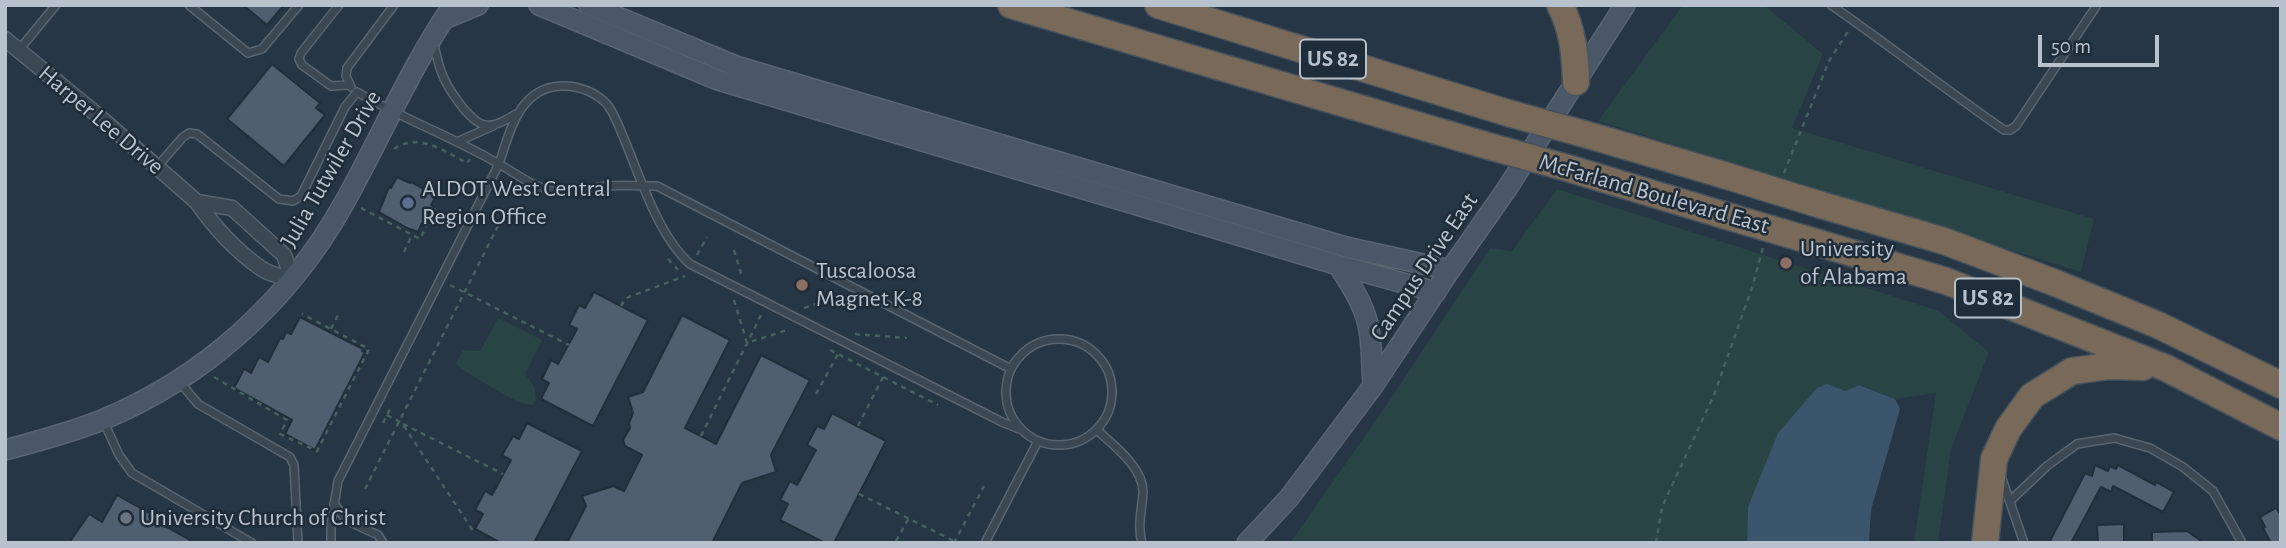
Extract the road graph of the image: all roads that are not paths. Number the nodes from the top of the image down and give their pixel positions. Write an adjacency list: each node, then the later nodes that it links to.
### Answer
1 (56, 5): 18 (lane)
2 (189, 5): 3 (lane)
3 (299, 5)
4 (339, 5): 20 (lane)
5 (394, 5): 20 (lane)
6 (478, 5): 15 (street)
7 (589, 5): 31 (street)
8 (1011, 5): 34 (highway, McFarland Boulevard East / US 82, bridge)
9 (1158, 5): 37 (highway, McFarland Boulevard East / US 82, bridge)
10 (1560, 5): 19 (highway)
11 (1625, 5): 19 (street, Campus Drive East)
12 (1831, 5): 13 (lane)
13 (2097, 5)
14 (539, 6): 30 (street)
15 (447, 10): 17 (street, Julia Tutwiler Drive)
16 (5, 39): 18 (street, Harper Lee Drive)
17 (433, 39): 22 (street, Julia Tutwiler Drive); 24 (lane)
18 (19, 50): 27 (street, Harper Lee Drive)
19 (1576, 82): 31 (street, Campus Drive East)
20 (349, 85): 21 (lane)
21 (357, 92): 22 (lane); 27 (lane)
22 (392, 112): 25 (lane); 32 (street, Julia Tutwiler Drive)
23 (516, 114): 24 (lane); 26 (lane); 28 (lane)
24 (497, 124): 25 (lane)
25 (459, 141): 26 (lane)
26 (499, 164): 28 (lane); 47 (lane)
27 (157, 167): 29 (street, Harper Lee Drive)
28 (644, 186): 35 (lane); 41 (lane)
29 (197, 202): 32 (street, Harper Lee Drive); 32 (street)
30 (1338, 265): 33 (street); 38 (street)
31 (1450, 270): 33 (street, Campus Drive East)
32 (292, 280): 36 (street, Julia Tutwiler Drive)
33 (1436, 292): 38 (street, Campus Drive East)
34 (2166, 368): 40 (highway, McFarland Boulevard East / US 82); 45 (highway)
35 (1011, 369): 41 (lane); 42 (lane)
36 (178, 380): 39 (street, Julia Tutwiler Drive); 50 (lane)
37 (2281, 385)
38 (1373, 386): 55 (street, Campus Drive East)
39 (103, 419): 44 (street, Julia Tutwiler Drive); 49 (lane)
40 (2281, 427)
41 (1019, 429): 43 (lane)
42 (1097, 430): 43 (lane); 54 (lane)
43 (1038, 441): 53 (lane)
44 (5, 450)
45 (1994, 459): 46 (lane); 56 (highway)
46 (2011, 500): 48 (lane); 57 (lane)
47 (334, 503): 51 (lane); 52 (lane)
48 (2241, 542)
49 (251, 543)
50 (298, 543)
51 (331, 543)
52 (383, 543)
53 (985, 543)
54 (1142, 543)
55 (1247, 543)
56 (1985, 543)
57 (2024, 543)

